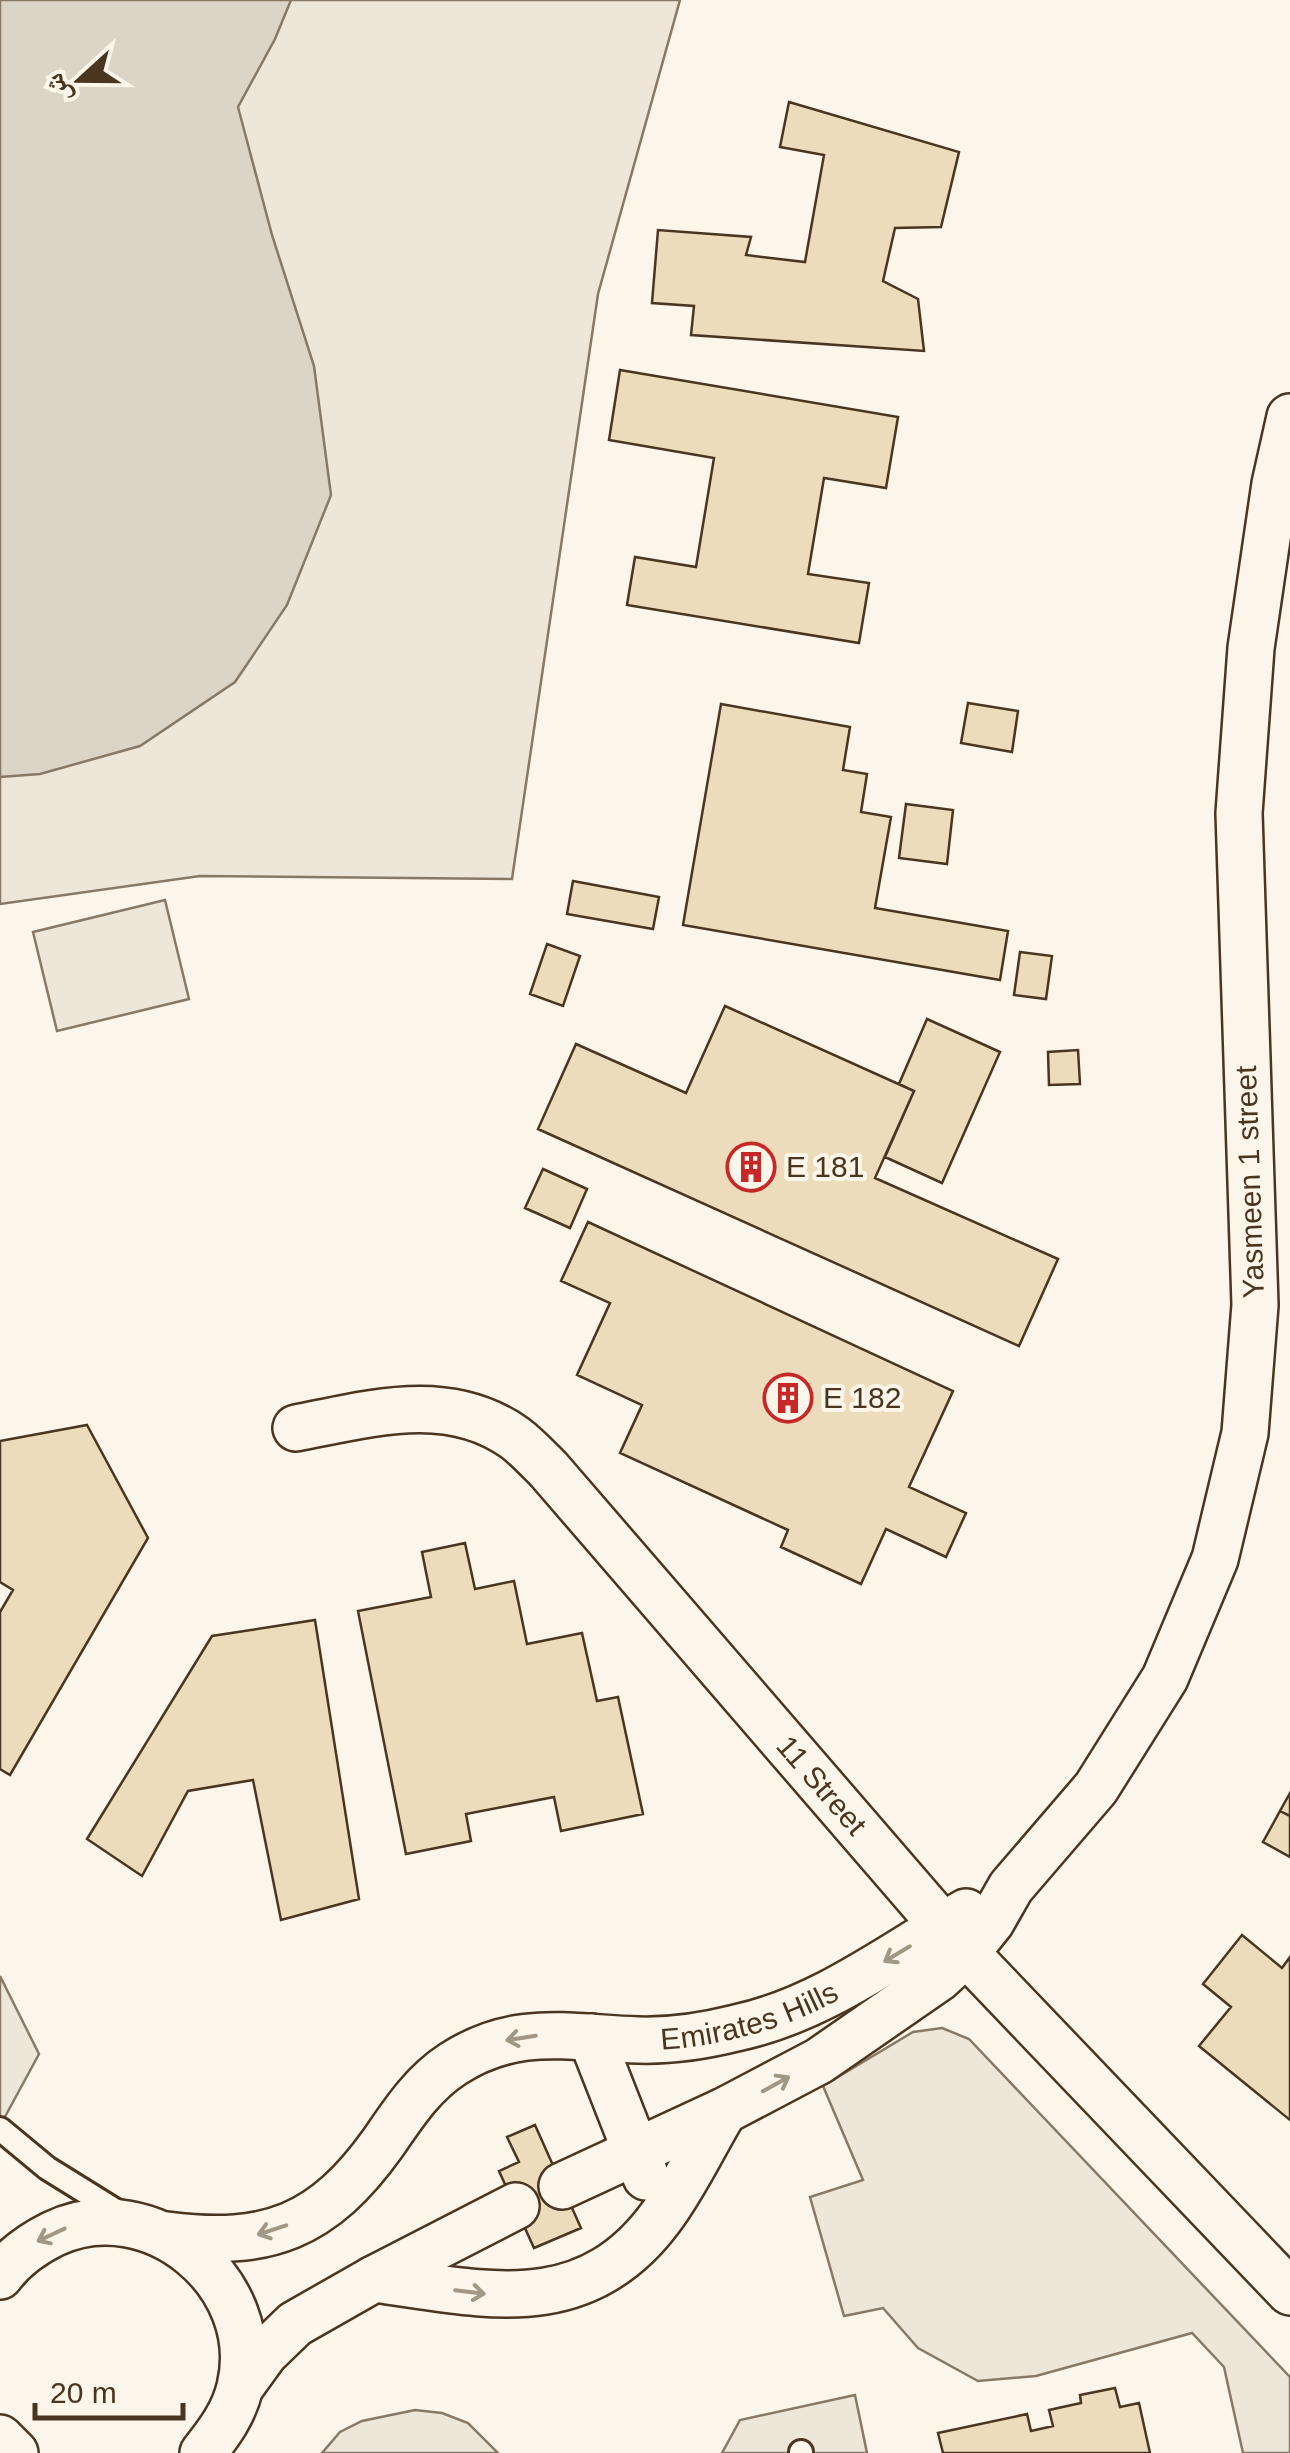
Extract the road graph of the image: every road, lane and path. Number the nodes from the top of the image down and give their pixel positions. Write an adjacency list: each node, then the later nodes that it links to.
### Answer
1 (1290, 417): 3 (street, Yasmeen 1 street)
2 (296, 1428): 4 (street, 11 Street)
3 (1012, 1887): 4 (street, Emirates Hills)
4 (954, 1940): 5 (street, Emirates Hills, one-way to 5); 6 (street, Emirates Hills, one-way to 4); 15 (street, 11 Street)
5 (592, 2037): 8 (street); 12 (street, Emirates Hills, one-way to 12)
6 (724, 2112): 8 (street, Emirates Hills); 11 (street)
7 (0, 2129): 12 (lane)
8 (636, 2151): 9 (street, Emirates Hills); 11 (street)
9 (562, 2186)
10 (516, 2206): 14 (street)
11 (662, 2216): 14 (street, one-way to 11)
12 (154, 2230): 13 (street, Emirates Hills, one-way to 13); 16 (street)
13 (1, 2264)
14 (374, 2279): 16 (street)
15 (1290, 2292)
16 (241, 2386): 18 (street)
17 (0, 2438): 19 (street)
18 (217, 2444)
19 (15, 2453)

